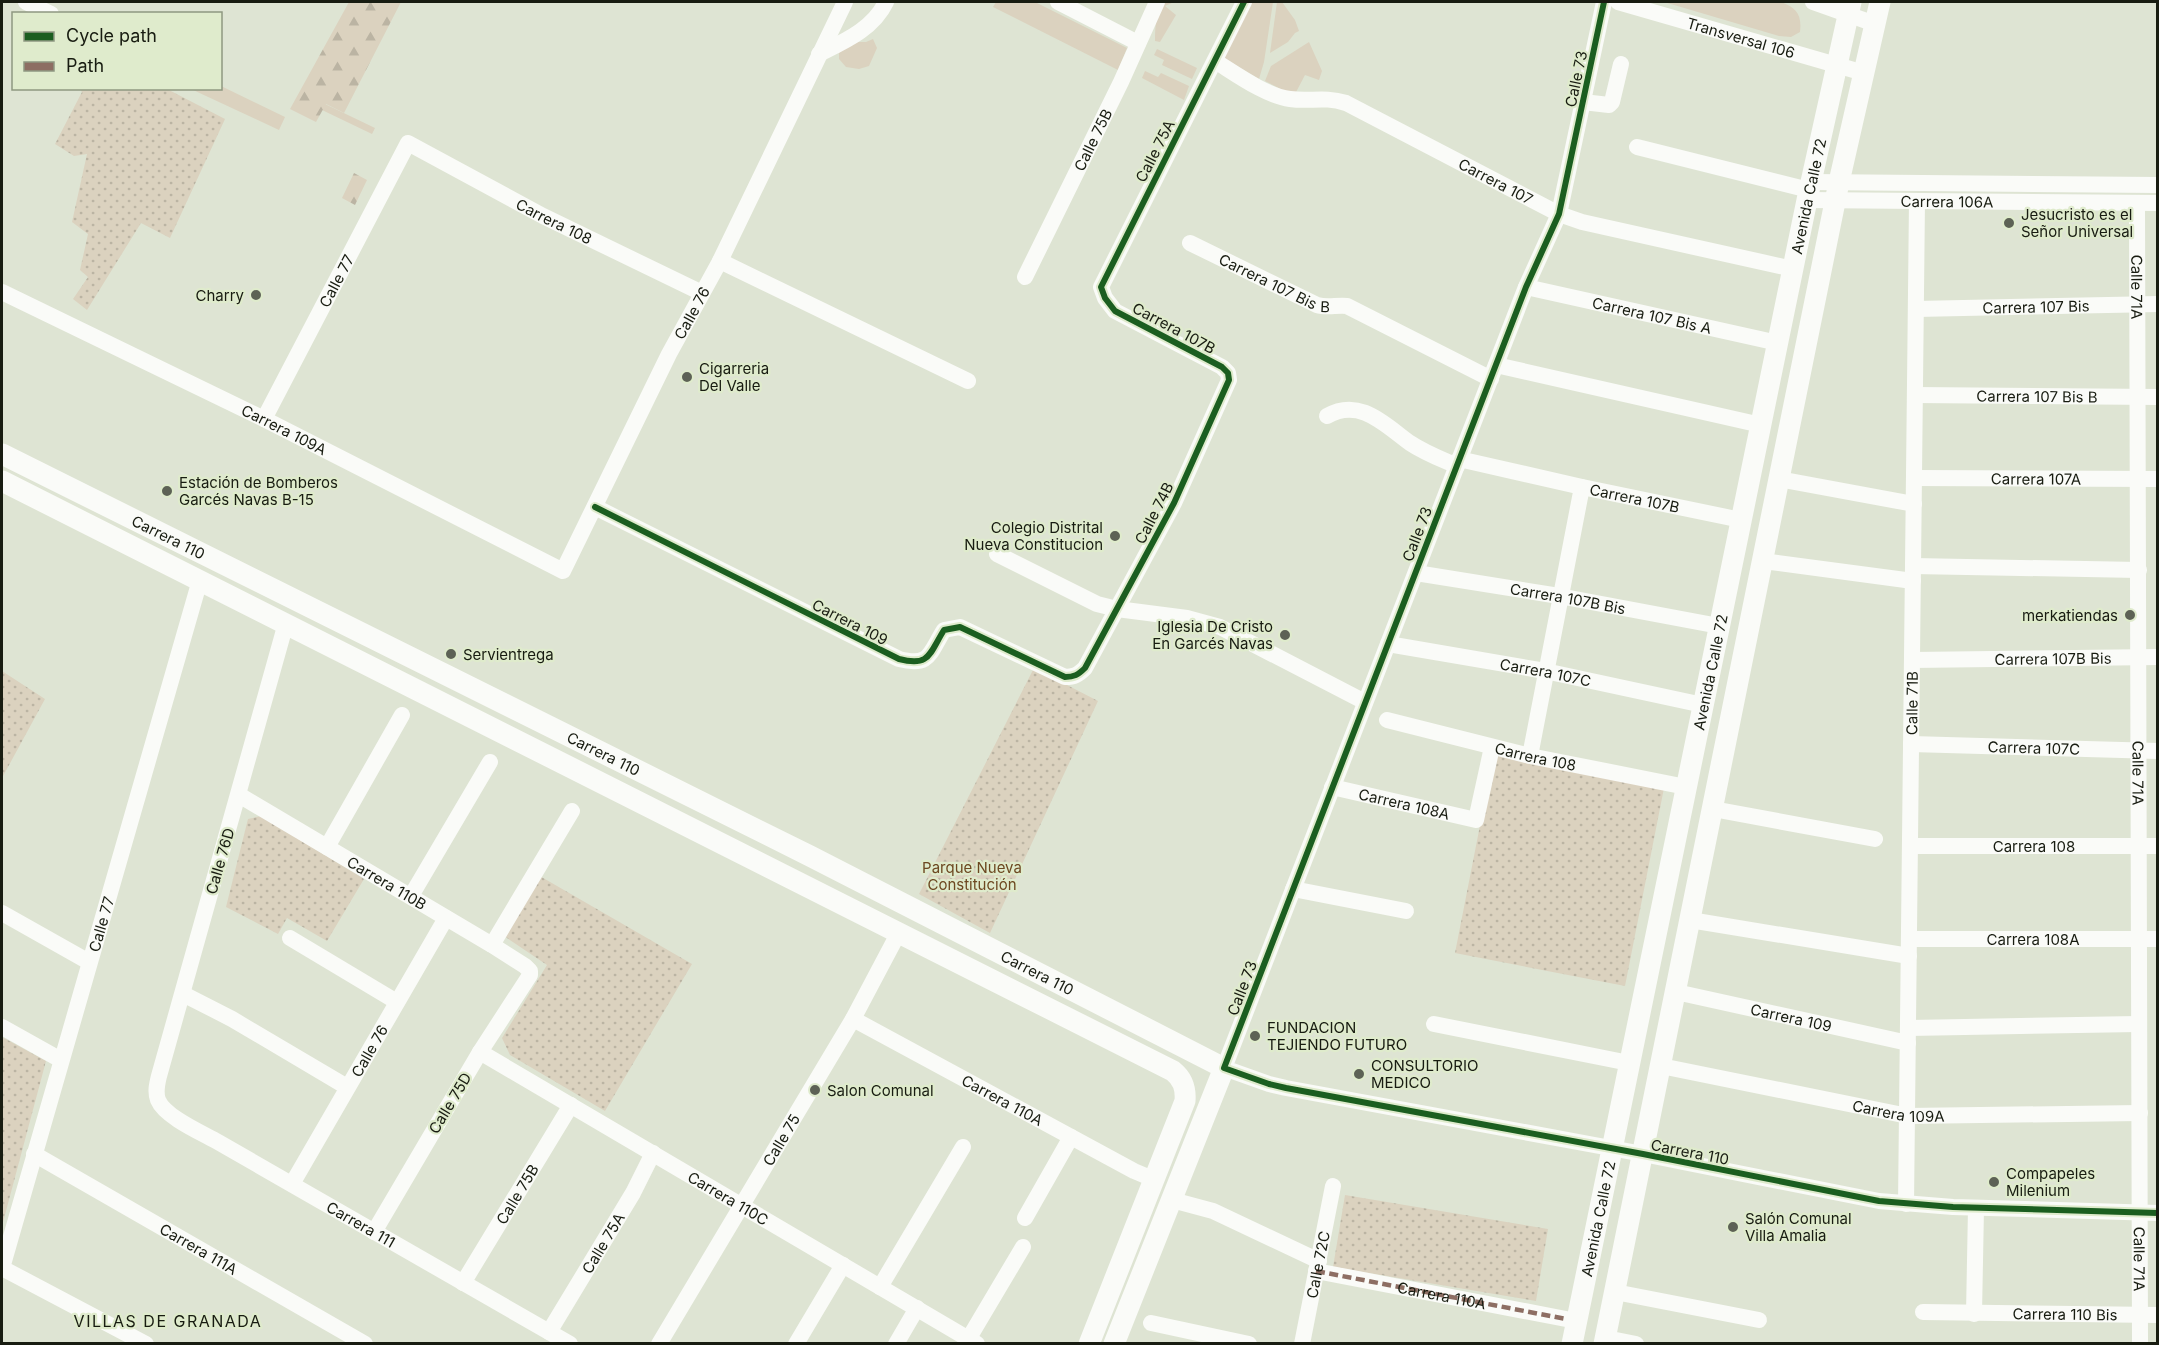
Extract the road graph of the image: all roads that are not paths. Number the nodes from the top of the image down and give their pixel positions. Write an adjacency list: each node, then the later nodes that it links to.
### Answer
1 (26, 2): 12 (street)
2 (845, 2): 15 (street, Calle 76)
3 (886, 2): 15 (street)
4 (1058, 2): 14 (street)
5 (1157, 2): 14 (street, Calle 75B)
6 (1244, 2): 16 (street, Calle 75A)
7 (1604, 2): 20 (street, Calle 73)
8 (1618, 2): 18 (street, Transversal 106)
9 (1813, 2): 11 (street)
10 (1880, 2): 13 (main road, Avenida Calle 72)
11 (1849, 8): 13 (street); 18 (main road, Avenida Calle 72)
12 (47, 12)
13 (1875, 24): 19 (main road, Avenida Calle 72)
14 (1138, 43): 33 (street, Calle 75B)
15 (819, 54): 31 (street, Calle 76)
16 (1215, 61): 29 (street, Carrera 107); 40 (street, Calle 75A)
17 (1621, 64): 20 (street)
18 (1837, 65): 19 (street, Transversal 106); 24 (main road, Avenida Calle 72)
19 (1864, 73): 25 (main road, Avenida Calle 72)
20 (1583, 102): 29 (street, Calle 73)
21 (408, 143): 36 (street, Carrera 108); 49 (street, Calle 77)
22 (1637, 147): 24 (street, Carrera 106A)
23 (2157, 185): 25 (street, Carrera 106A)
24 (1809, 191): 25 (street, Carrera 106A); 32 (main road, Avenida Calle 72)
25 (1838, 191): 26 (street, Carrera 106A); 56 (main road, Avenida Calle 72)
26 (1917, 201): 27 (street, Carrera 106A); 39 (street, Calle 71B)
27 (2137, 203): 28 (street, Carrera 106A); 37 (street, Calle 71A)
28 (2157, 203)
29 (1559, 214): 32 (street, Carrera 107); 34 (street, Calle 73)
30 (1190, 243): 43 (street, Carrera 107 Bis B)
31 (720, 261): 36 (street, Calle 76); 44 (street)
32 (1793, 269): 41 (main road, Avenida Calle 72)
33 (1025, 277)
34 (1526, 287): 41 (street, Carrera 107 Bis A); 43 (street, Calle 73)
35 (2, 292): 49 (street, Carrera 109A)
36 (702, 293): 60 (street, Calle 76)
37 (2139, 304): 38 (street, Carrera 107 Bis); 39 (street, Carrera 107 Bis); 46 (street, Calle 71A)
38 (2157, 304)
39 (1916, 309): 45 (street, Calle 71B)
40 (1115, 311): 42 (street, Carrera 107B)
41 (1778, 343): 50 (main road, Avenida Calle 72)
42 (1222, 367): 72 (street, Calle 74B)
43 (1493, 372): 50 (street, Carrera 107 Bis B); 52 (street, Calle 73)
44 (968, 381)
45 (1915, 395): 46 (street, Carrera 107 Bis B); 53 (street, Calle 71B)
46 (2139, 397): 47 (street, Carrera 107 Bis B); 54 (street, Calle 71A)
47 (2157, 397)
48 (1327, 416): 52 (street, Carrera 107B)
49 (264, 419): 67 (street, Carrera 109A)
50 (1761, 425): 61 (main road, Avenida Calle 72)
51 (2, 454): 62 (main road, Carrera 110)
52 (1458, 463): 58 (street, Carrera 107B); 68 (street, Calle 73)
53 (1914, 478): 54 (street, Carrera 107A); 59 (street, Calle 71B)
54 (2139, 478): 55 (street, Carrera 107A); 66 (street, Calle 71A)
55 (2157, 478)
56 (1779, 479): 59 (street); 65 (main road, Avenida Calle 72)
57 (2, 481): 64 (main road, Carrera 110)
58 (1582, 487): 61 (street, Carrera 107B); 71 (street)
59 (1914, 504): 69 (street, Calle 71B)
60 (595, 507): 67 (street, Calle 76); 79 (street, Carrera 109)
61 (1741, 520): 74 (main road, Avenida Calle 72)
62 (168, 539): 64 (main road); 128 (main road, Carrera 110)
63 (998, 554): 72 (street)
64 (159, 559): 70 (main road, Carrera 110)
65 (1763, 561): 69 (street); 94 (main road, Avenida Calle 72)
66 (2139, 570): 69 (street); 76 (street, Calle 71A)
67 (563, 571)
68 (1416, 573): 71 (street, Carrera 107B Bis); 75 (street, Calle 73)
69 (1913, 573): 78 (street, Calle 71B)
70 (200, 580): 73 (main road, Carrera 110); 114 (street, Calle 77)
71 (1559, 596): 74 (street, Carrera 107B Bis); 80 (street)
72 (1117, 609): 79 (street, Calle 74B); 81 (street)
73 (286, 623): 93 (street, Calle 76D); 107 (main road, Carrera 110)
74 (1719, 626): 82 (main road, Avenida Calle 72)
75 (1388, 644): 80 (street, Carrera 107C); 81 (street, Calle 73)
76 (2139, 657): 77 (street, Carrera 107B Bis); 78 (street, Carrera 107B Bis); 87 (street, Calle 71A)
77 (2157, 657)
78 (1912, 660): 85 (street, Calle 71B)
79 (1085, 668)
80 (1545, 671): 82 (street, Carrera 107C); 89 (street)
81 (1365, 702): 91 (street, Calle 73)
82 (1703, 705): 92 (main road, Avenida Calle 72)
83 (402, 715): 100 (street)
84 (1387, 720): 86 (street, Carrera 108)
85 (1911, 744): 87 (street, Carrera 107C); 98 (street, Calle 71B)
86 (1492, 747): 89 (street, Carrera 108); 91 (street, Carrera 108A)
87 (2139, 751): 88 (street, Carrera 107C); 97 (street, Calle 71A)
88 (2157, 751)
89 (1530, 756): 92 (street, Carrera 108)
90 (490, 762): 102 (street)
91 (1332, 787): 101 (street, Calle 73)
92 (1686, 787): 126 (main road, Avenida Calle 72)
93 (239, 795): 100 (street, Carrera 110B); 117 (street, Calle 76D)
94 (1713, 809): 96 (street); 106 (main road, Avenida Calle 72)
95 (572, 811): 112 (street)
96 (1875, 839)
97 (2139, 845): 98 (street, Carrera 108); 99 (street, Carrera 108); 110 (street, Calle 71A)
98 (1910, 846): 109 (street, Calle 71B)
99 (2157, 846)
100 (327, 847): 102 (street, Carrera 110B)
101 (1293, 889): 103 (street); 128 (street, Calle 73)
102 (411, 896): 105 (street, Carrera 110B)
103 (1406, 911)
104 (2, 913): 114 (street)
105 (446, 918): 112 (street, Carrera 110B); 118 (street, Calle 76)
106 (1690, 920): 113 (street); 116 (main road, Avenida Calle 72)
107 (899, 932): 119 (street, Calle 75); 140 (main road, Carrera 110)
108 (290, 938): 118 (street)
109 (1909, 939): 110 (street, Carrera 108A); 113 (street, Calle 71B)
110 (2139, 939): 111 (street, Carrera 108A); 121 (street, Calle 71A)
111 (2157, 939)
112 (492, 945): 115 (street, Carrera 110B)
113 (1909, 956): 123 (street, Calle 71B)
114 (89, 962): 125 (street, Calle 77)
115 (530, 975): 124 (street, Calle 75D)
116 (1676, 992): 123 (street, Carrera 109); 127 (main road, Avenida Calle 72)
117 (183, 994): 129 (street); 130 (street, Calle 76D)
118 (397, 1002): 129 (street, Calle 76)
119 (853, 1019): 134 (street, Carrera 110A); 145 (street, Calle 75)
120 (1434, 1024): 126 (street)
121 (2138, 1024): 123 (street, Carrera 109); 132 (street, Calle 71A)
122 (2, 1028): 125 (street)
123 (1909, 1036): 133 (street, Calle 71B)
124 (480, 1052): 131 (street, Carrera 110C); 150 (street, Calle 75D)
125 (61, 1060): 138 (street, Calle 77)
126 (1629, 1063): 136 (main road, Avenida Calle 72)
127 (1661, 1066): 133 (street, Carrera 109A); 139 (main road, Avenida Calle 72)
128 (1224, 1068): 136 (street, Carrera 110); 143 (main road, Calle 73)
129 (347, 1088): 141 (street, Calle 76)
130 (157, 1098): 141 (street, Carrera 111)
131 (571, 1105): 137 (street, Carrera 110C); 155 (street, Calle 75B)
132 (2140, 1113): 133 (street, Carrera 109A); 147 (street, Calle 71A)
133 (1908, 1116): 144 (street, Calle 71B)
134 (1071, 1137): 140 (street, Carrera 110A); 149 (street)
135 (963, 1147): 156 (street)
136 (1611, 1149): 139 (street, Carrera 110); 179 (main road, Avenida Calle 72)
137 (653, 1153): 145 (street, Carrera 110C); 166 (street, Calle 75A)
138 (34, 1154): 154 (street, Calle 77); 170 (street, Carrera 111A)
139 (1643, 1154): 144 (street, Carrera 110); 157 (main road, Avenida Calle 72)
140 (1153, 1179): 175 (main road)
141 (292, 1184): 150 (street, Carrera 111)
142 (1333, 1186): 153 (street, Calle 72C)
143 (1172, 1200): 153 (street, Carrera 110A); 176 (main road, Calle 73)
144 (1906, 1204): 146 (street, Carrera 110)
145 (742, 1205): 152 (street, Carrera 110C); 172 (street, Calle 75)
146 (1976, 1208): 147 (street, Carrera 110); 160 (street)
147 (2140, 1212): 148 (street, Carrera 110); 161 (street, Calle 71A)
148 (2157, 1213)
149 (1025, 1218)
150 (374, 1232): 155 (street, Carrera 111)
151 (1023, 1247): 167 (street)
152 (843, 1265): 156 (street, Carrera 110C); 173 (street)
153 (1317, 1266): 163 (street, Carrera 110A); 178 (street, Calle 72C)
154 (2, 1268): 169 (street)
155 (463, 1283): 166 (street, Carrera 111)
156 (880, 1287): 158 (street, Carrera 110C)
157 (1615, 1292): 164 (street); 168 (main road, Avenida Calle 72)
158 (917, 1308): 167 (street, Carrera 110C); 174 (street)
159 (1923, 1312): 160 (street, Carrera 110 Bis)
160 (1974, 1314): 161 (street, Carrera 110 Bis)
161 (2140, 1315): 162 (street, Carrera 110 Bis); 181 (street, Calle 71A)
162 (2157, 1315)
163 (1566, 1319)
164 (1759, 1320)
165 (1151, 1323): 177 (street)
166 (549, 1332): 171 (street, Carrera 111)
167 (973, 1341)
168 (1605, 1341): 180 (street)
169 (146, 1344)
170 (366, 1344)
171 (570, 1344)
172 (659, 1344)
173 (796, 1344)
174 (896, 1344)
175 (1089, 1344)
176 (1114, 1344)
177 (1249, 1344)
178 (1302, 1344)
179 (1572, 1344)
180 (1636, 1344)
181 (2140, 1344)

